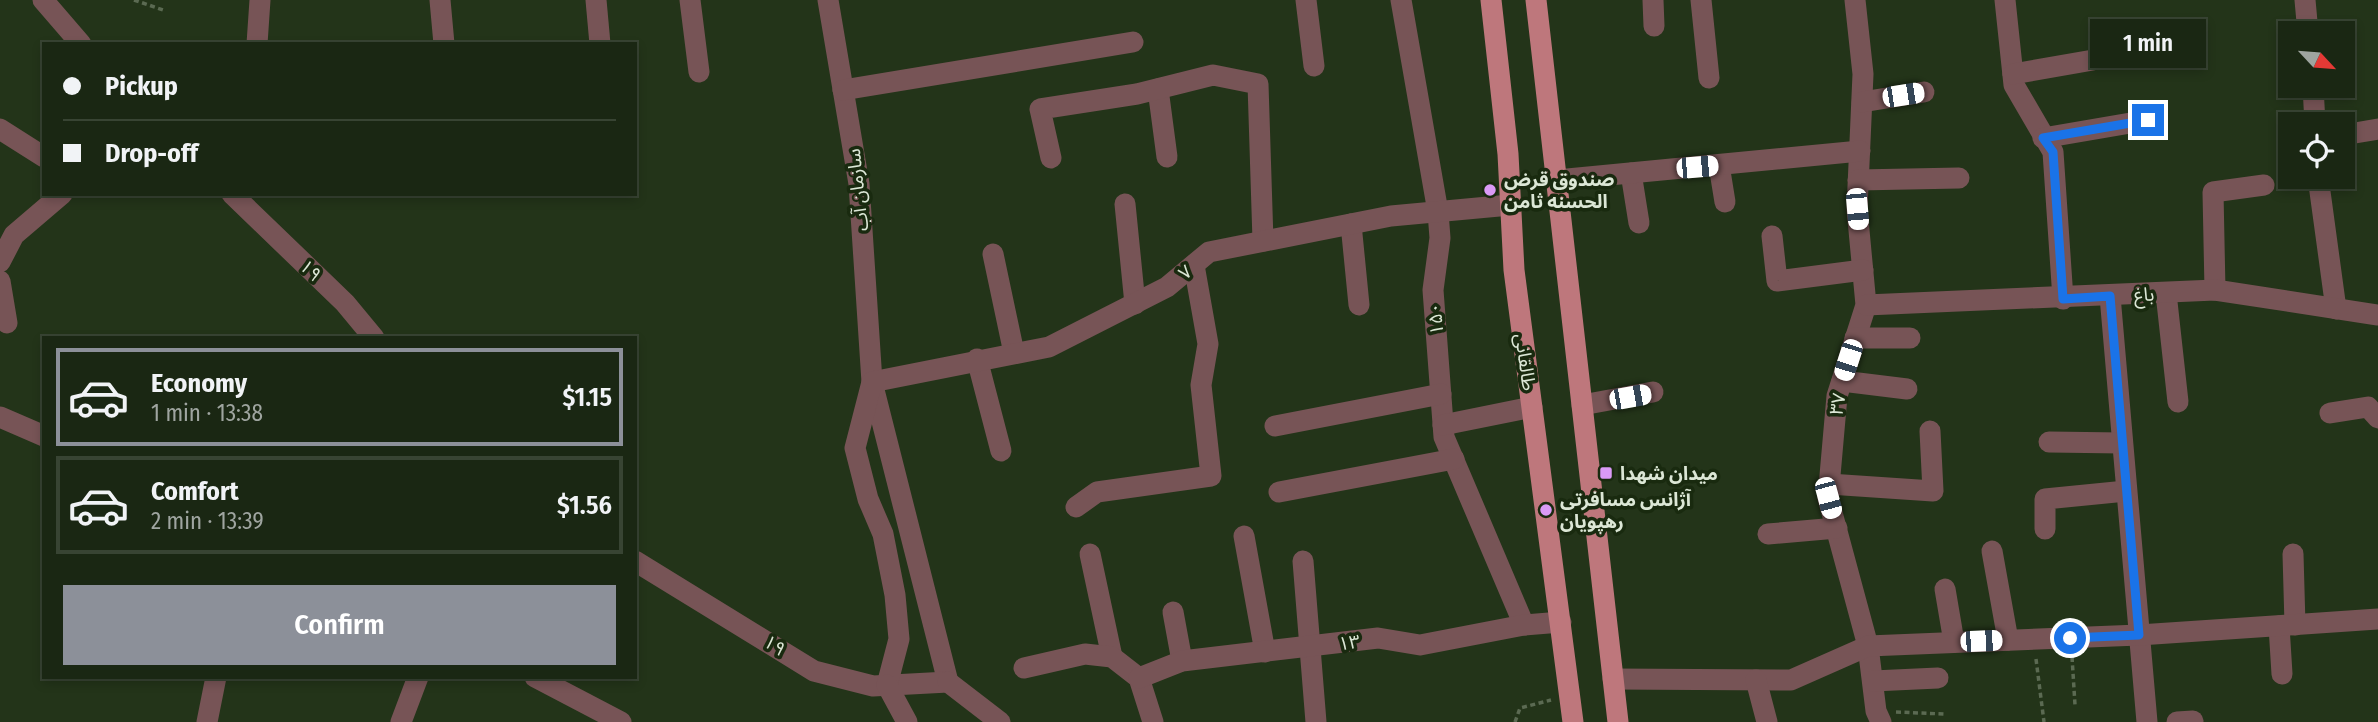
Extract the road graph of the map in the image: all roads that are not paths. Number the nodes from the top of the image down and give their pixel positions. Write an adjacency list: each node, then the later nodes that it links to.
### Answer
1 (43, 0): 16 (street)
2 (260, 0): 20 (street)
3 (440, 0): 21 (street)
4 (596, 0): 22 (street)
5 (690, 0): 26 (street)
6 (828, 0): 30 (street, سازمان آب)
7 (1306, 0): 25 (street)
8 (1401, 0): 54 (street, ۱۵۰)
9 (1491, 0): 53 (main road, طالقانی)
10 (1536, 0): 45 (main road)
11 (1653, 0): 18 (street)
12 (1701, 0): 28 (street)
13 (1855, 0): 32 (street, ۳۷)
14 (2005, 0): 27 (street)
15 (2305, 0): 17 (street)
16 (60, 8): 19 (street)
17 (2307, 21)
18 (1654, 26)
19 (80, 42)
20 (257, 42)
21 (444, 42)
22 (600, 42)
23 (1133, 42): 30 (street)
24 (2093, 60): 27 (street)
25 (1314, 66)
26 (699, 72)
27 (2012, 74): 37 (street)
28 (1709, 78)
29 (1158, 89): 40 (street); 41 (street); 59 (street)
30 (843, 90): 81 (street, سازمان آب)
31 (1924, 92): 32 (street)
32 (1862, 102): 38 (street, ۳۷)
33 (2148, 120): 37 (street)
34 (0, 129): 39 (street)
35 (2378, 129): 36 (street)
36 (2355, 133)
37 (2043, 138): 68 (street)
38 (1860, 151): 42 (street); 46 (street, ۳۷)
39 (42, 156)
40 (1167, 157)
41 (1051, 158)
42 (1719, 165): 43 (street); 51 (street)
43 (1630, 173): 45 (street); 55 (street)
44 (1959, 178): 46 (street)
45 (1557, 180): 86 (main road)
46 (1858, 180): 63 (street, ۳۷)
47 (2264, 185): 65 (street)
48 (2320, 189): 72 (street)
49 (59, 196): 57 (street)
50 (241, 198): 75 (street, ۱۹)
51 (1725, 202)
52 (1125, 204): 69 (street)
53 (1510, 205): 54 (street, ۷); 87 (main road, طالقانی)
54 (1438, 212): 56 (street, ۷); 84 (street, ۱۵۰)
55 (1639, 223)
56 (1351, 224): 59 (street, ۷); 70 (street)
57 (7, 233): 61 (street)
58 (1772, 236): 63 (street)
59 (1263, 241): 62 (street, ۷)
60 (993, 254): 78 (street)
61 (0, 262)
62 (1194, 265): 69 (street, ۷); 102 (street)
63 (1863, 270): 71 (street, ۳۷)
64 (0, 281): 74 (street)
65 (2215, 290): 66 (street, باغ); 72 (street, باغ)
66 (2166, 293): 67 (street, باغ); 85 (street)
67 (2110, 296): 68 (street, باغ); 96 (street)
68 (2063, 299): 71 (street, باغ)
69 (1135, 304): 78 (street, ۷)
70 (1359, 305)
71 (1866, 305): 76 (street, ۳۷)
72 (2336, 309): 73 (street, باغ)
73 (2378, 315)
74 (7, 323)
75 (372, 336)
76 (1855, 338): 77 (street); 80 (street, ۳۷)
77 (1910, 338)
78 (1014, 353): 79 (street, ۷)
79 (977, 359): 81 (street, ۷); 97 (street)
80 (1842, 381): 82 (street); 99 (street, ۳۷)
81 (872, 382): 136 (street, سازمان آب); 137 (street, سازمان آب)
82 (1907, 389)
83 (1653, 392): 86 (street)
84 (1441, 394): 91 (street, ۱۵۰); 92 (street)
85 (2178, 402)
86 (1582, 405): 133 (main road)
87 (1532, 407): 91 (street); 115 (main road, طالقانی)
88 (2330, 413): 90 (street)
89 (0, 417): 94 (street)
90 (2378, 418)
91 (1443, 425): 98 (street, ۱۵۰)
92 (1275, 426)
93 (1930, 431): 99 (street)
94 (42, 435)
95 (2049, 442): 96 (street)
96 (2122, 443): 100 (street)
97 (1001, 451)
98 (1454, 460): 101 (street); 116 (street, ۱۵۰)
99 (1829, 484): 103 (street, ۳۷)
100 (2126, 491): 104 (street); 118 (street)
101 (1279, 492)
102 (1076, 507)
103 (1837, 528): 105 (street); 121 (street, ۳۷)
104 (2045, 529)
105 (1768, 534)
106 (1244, 536): 123 (street)
107 (1992, 551): 119 (street)
108 (1090, 554): 124 (street)
109 (2293, 554): 117 (street)
110 (1303, 561): 122 (street)
111 (637, 562): 137 (street, ۱۹)
112 (1945, 589): 120 (street)
113 (1173, 612): 125 (street)
114 (2378, 619): 117 (street)
115 (1561, 622): 116 (street, ۱۳); 146 (main road, طالقانی)
116 (1524, 625): 122 (street, ۱۳)
117 (2287, 625): 118 (street); 127 (street)
118 (2139, 635): 119 (street); 149 (street)
119 (2008, 640): 120 (street)
120 (1954, 642): 121 (street)
121 (1868, 646): 134 (street); 135 (street, ۳۷)
122 (1311, 647): 123 (street, ۱۳); 145 (street)
123 (1265, 652): 125 (street, ۱۳)
124 (1112, 657): 126 (street); 128 (street)
125 (1182, 661): 128 (street, ۱۳)
126 (1024, 668)
127 (2282, 674)
128 (1139, 678): 144 (street)
129 (1938, 678): 135 (street)
130 (216, 679): 139 (street)
131 (417, 679): 140 (street)
132 (539, 679): 141 (street)
133 (1613, 679): 134 (street); 147 (main road)
134 (1756, 680): 148 (street)
135 (1873, 681): 138 (street, ۳۷)
136 (948, 682): 137 (street, ۱۹); 143 (street)
137 (887, 685): 142 (street)
138 (1879, 717)
139 (207, 722)
140 (401, 722)
141 (621, 722)
142 (907, 722)
143 (1000, 722)
144 (1153, 722)
145 (1316, 722)
146 (1573, 722)
147 (1618, 722)
148 (1767, 722)
149 (2147, 722)

